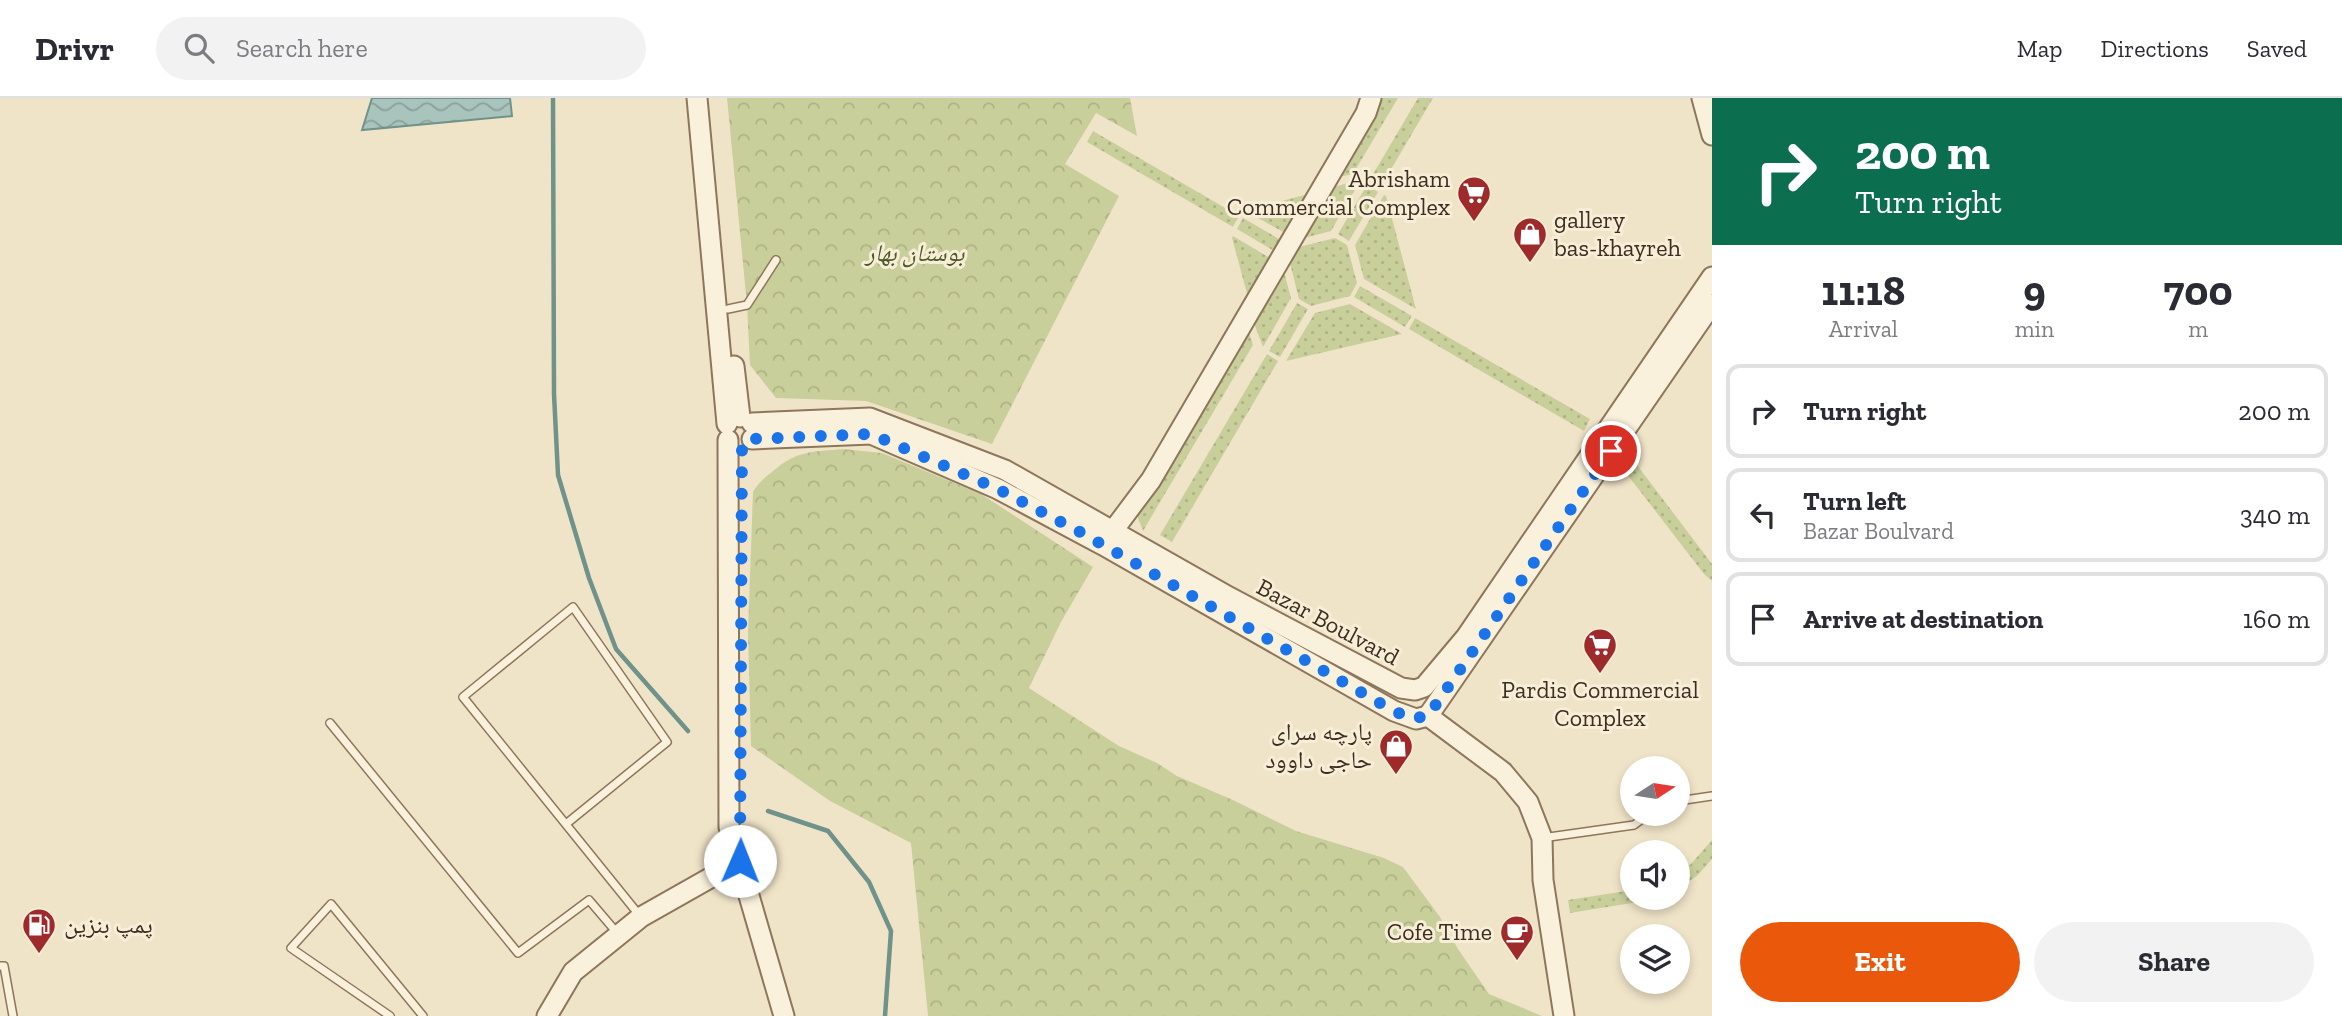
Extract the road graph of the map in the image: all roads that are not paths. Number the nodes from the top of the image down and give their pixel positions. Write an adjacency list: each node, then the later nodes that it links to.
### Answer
1 (697, 98): 10 (street)
2 (709, 98): 9 (street)
3 (1371, 98): 11 (street)
4 (1702, 98): 5 (street)
5 (1712, 135)
6 (776, 260): 9 (lane)
7 (1712, 277): 11 (street, Bazar Boulvard)
8 (1712, 304): 12 (street)
9 (728, 309): 10 (street)
10 (740, 431): 11 (street, Bazar Boulvard); 12 (street); 19 (street)
11 (1112, 532)
12 (1428, 716): 18 (street)
13 (330, 723): 21 (lane)
14 (1712, 796): 15 (lane)
15 (1690, 799)
16 (566, 824): 16 (lane); 20 (lane)
17 (1627, 826): 18 (lane)
18 (1542, 838): 28 (street)
19 (740, 861): 20 (street); 27 (street)
20 (641, 917): 21 (street)
21 (619, 935): 26 (street)
22 (0, 966): 23 (lane)
23 (13, 1016)
24 (390, 1016): 25 (lane)
25 (423, 1016)
26 (547, 1016)
27 (784, 1016)
28 (1564, 1016)

